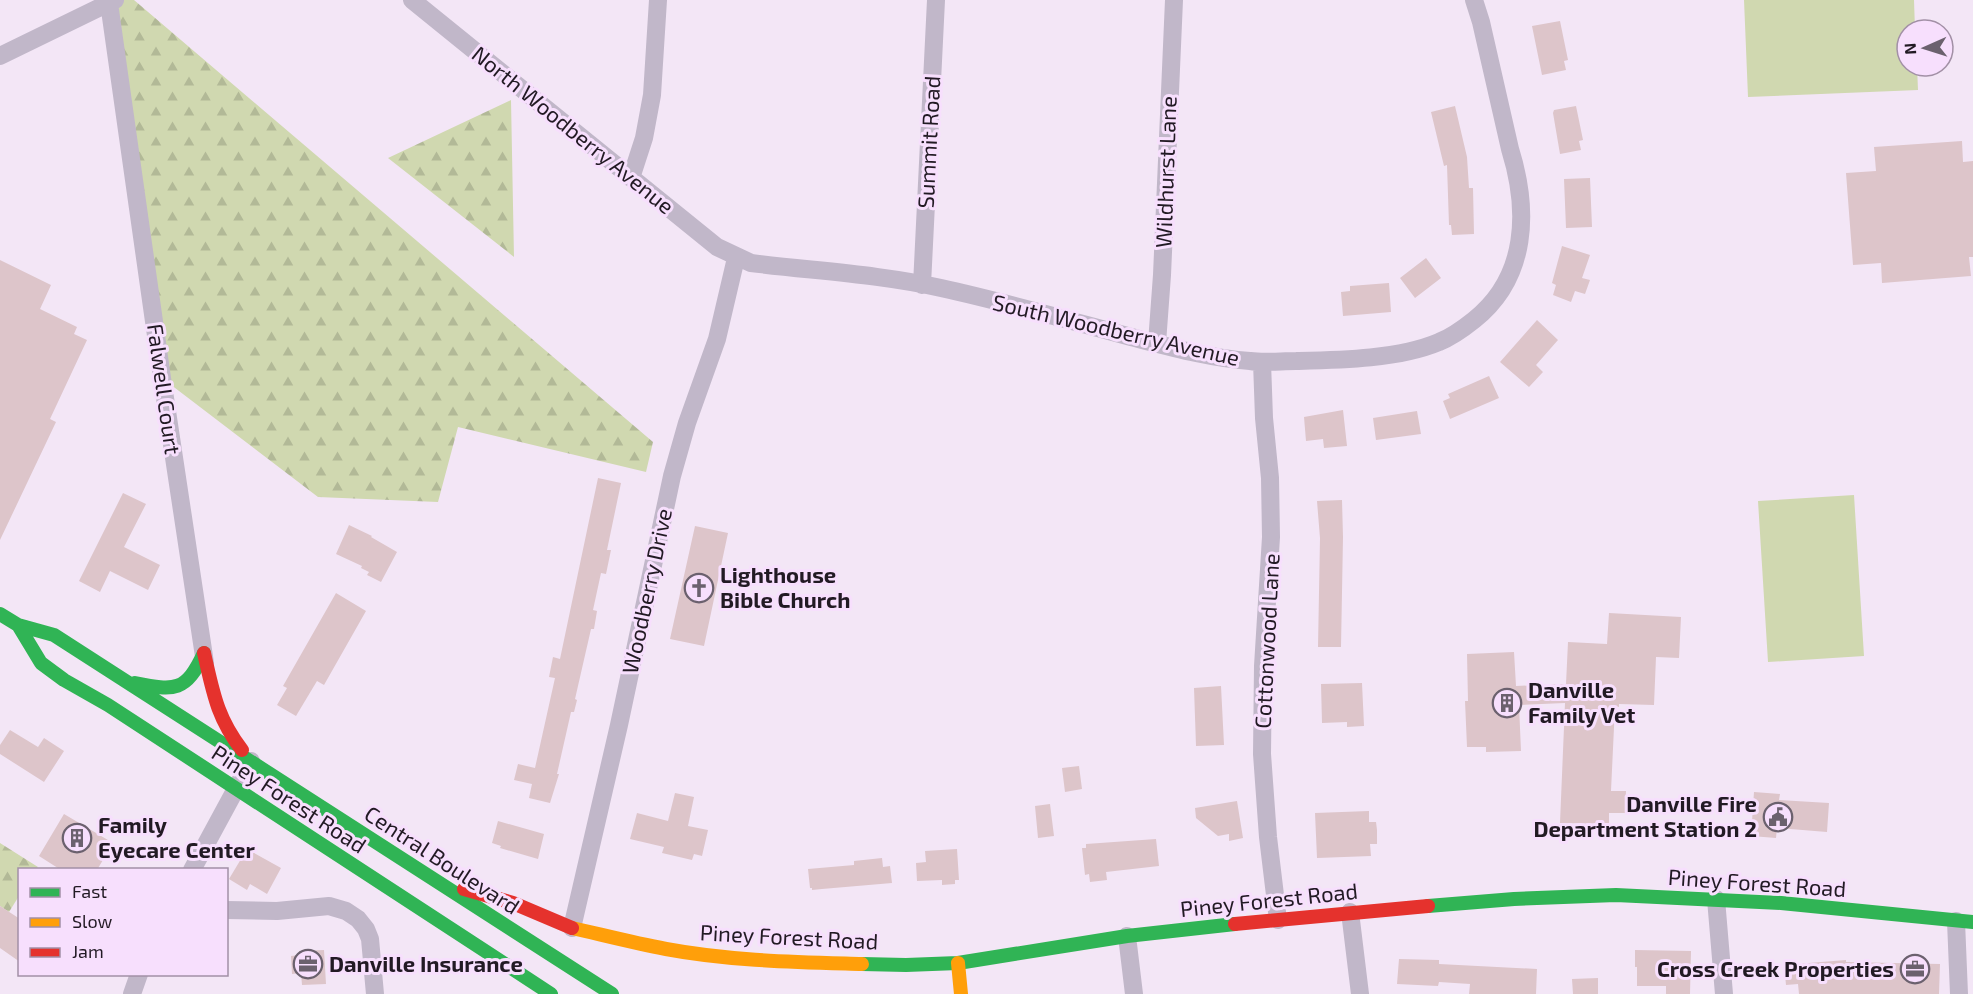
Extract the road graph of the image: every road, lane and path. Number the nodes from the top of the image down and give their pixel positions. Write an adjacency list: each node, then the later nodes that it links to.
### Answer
1 (658, 0): 8 (street)
2 (936, 0): 10 (street, Summit Road)
3 (1174, 0): 11 (street, Wildhurst Lane)
4 (1474, 0): 12 (street, South Woodberry Avenue)
5 (112, 1): 7 (street); 15 (street, Falwell Court)
6 (418, 2): 8 (street, North Woodberry Avenue)
7 (0, 56)
8 (631, 178): 9 (street, North Woodberry Avenue)
9 (736, 258): 10 (street, South Woodberry Avenue); 31 (street, Woodberry Drive)
10 (922, 285): 11 (street, South Woodberry Avenue)
11 (1157, 343): 12 (street, South Woodberry Avenue)
12 (1262, 362): 29 (street, Cottonwood Lane)
13 (0, 614): 14 (main road, Piney Forest Road)
14 (18, 625): 16 (main road, Piney Forest Road); 17 (main road, Piney Forest Road)
15 (204, 653): 17 (main road); 18 (street, Falwell Court); 21 (main road)
16 (64, 680): 19 (main road); 22 (main road, Piney Forest Road)
17 (126, 681): 19 (main road, Piney Forest Road)
18 (208, 706): 19 (main road); 20 (street, Falwell Court)
19 (194, 724): 20 (main road, Piney Forest Road)
20 (212, 736): 21 (main road, Piney Forest Road); 22 (street, Falwell Court)
21 (251, 761): 23 (street); 25 (main road, Central Boulevard)
22 (214, 775): 23 (main road, Piney Forest Road)
23 (236, 790): 24 (street); 37 (main road, Piney Forest Road)
24 (193, 868)
25 (437, 882): 31 (main road, Piney Forest Road); 38 (main road, Central Boulevard)
26 (1716, 899): 28 (main road, Piney Forest Road); 30 (main road, Piney Forest Road); 42 (street)
27 (228, 910): 36 (street)
28 (1350, 912): 29 (main road, Piney Forest Road); 41 (street)
29 (1278, 920): 32 (main road, Piney Forest Road)
30 (1964, 921): 43 (street)
31 (572, 928): 33 (main road, Piney Forest Road)
32 (1127, 936): 33 (main road, Piney Forest Road); 40 (street)
33 (958, 963): 39 (main road)
34 (139, 976): 35 (street)
35 (132, 994)
36 (375, 994)
37 (551, 994)
38 (612, 994)
39 (961, 994)
40 (1134, 994)
41 (1360, 994)
42 (1724, 994)
43 (1959, 994)

